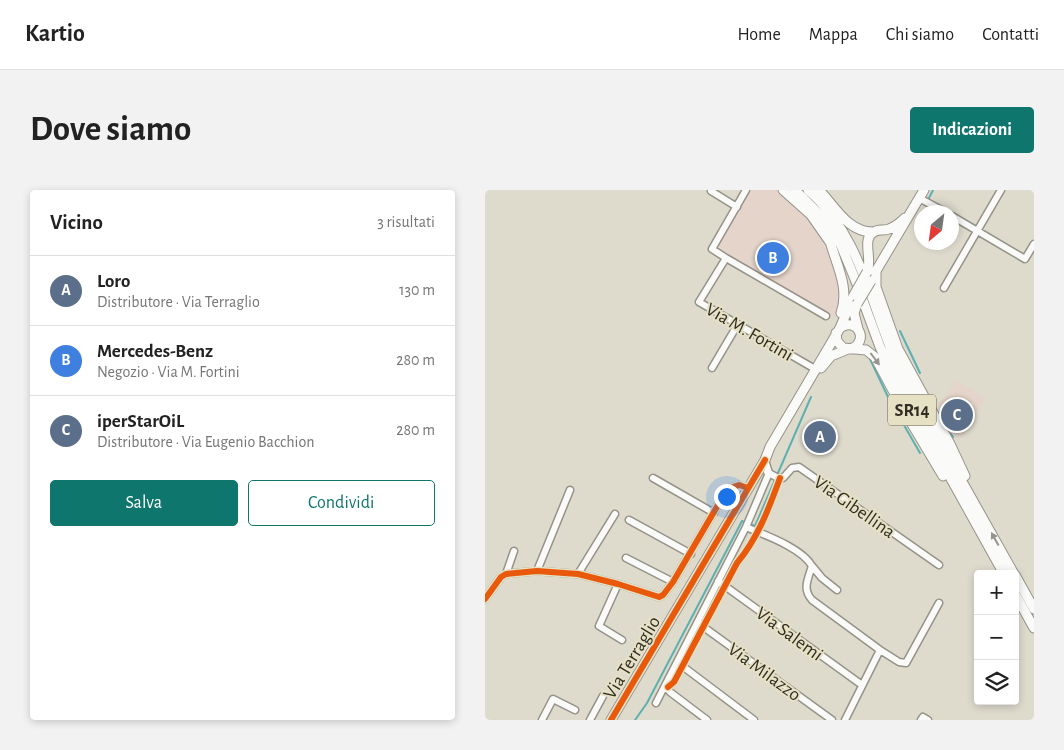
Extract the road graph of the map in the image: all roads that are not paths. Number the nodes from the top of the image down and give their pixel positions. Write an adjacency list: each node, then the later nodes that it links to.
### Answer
1 (747, 190): 10 (street)
2 (783, 190): 15 (main road, SR14)
3 (795, 190): 22 (main road)
4 (808, 190): 20 (main road)
5 (819, 190): 13 (main road)
6 (1001, 190): 14 (street)
7 (711, 191): 10 (street)
8 (924, 198): 9 (street); 11 (main road, Via Terraglio)
9 (934, 205)
10 (737, 207): 19 (street)
11 (909, 214): 13 (main road, Via Terraglio); 17 (main road, Via Terraglio)
12 (959, 221): 14 (street)
13 (877, 231): 17 (main road); 18 (main road)
14 (977, 231): 16 (street); 21 (street)
15 (830, 241): 22 (main road, SR14); 29 (main road)
16 (1034, 244)
17 (889, 248): 18 (main road); 20 (main road, Via Terraglio)
18 (869, 249): 20 (main road, Via Terraglio)
19 (726, 258): 23 (street); 24 (street, Via M. Fortini)
20 (868, 275): 22 (main road, Via Terraglio, bridge); 36 (main road, SR14); 36 (main road)
21 (944, 288)
22 (857, 300): 25 (main road); 26 (main road, Via Terraglio); 36 (main road, SR14)
23 (826, 316)
24 (738, 324): 28 (street); 29 (street, Via M. Fortini)
25 (858, 328): 26 (main road); 27 (main road)
26 (838, 330): 27 (main road); 29 (main road, Via Terraglio)
27 (850, 349): 30 (main road, Via Terraglio); 36 (main road, one-way to 36)
28 (713, 368)
29 (815, 369): 30 (main road, Via Terraglio)
30 (767, 457): 31 (main road, Via Terraglio); 32 (street)
31 (760, 468): 32 (street); 34 (main road, Via Terraglio)
32 (774, 475): 40 (street); 44 (street, Via Gibellina)
33 (653, 478): 37 (street)
34 (748, 488): 37 (street); 72 (main road, Via Terraglio)
35 (570, 490): 48 (street)
36 (971, 506): 46 (main road, SR14); 47 (main road, SR14, one-way to 36)
37 (714, 513): 42 (street)
38 (615, 514): 50 (street)
39 (629, 520): 42 (street)
40 (748, 525): 45 (street); 51 (street)
41 (514, 551): 49 (street)
42 (691, 554): 52 (street)
43 (626, 558): 52 (street)
44 (939, 565)
45 (812, 566): 55 (street); 63 (street)
46 (1002, 570)
47 (1012, 570)
48 (537, 571): 49 (street); 50 (street)
49 (505, 574): 56 (street)
50 (578, 574): 54 (street)
51 (718, 581): 60 (street); 65 (street, Via Salemi)
52 (673, 582): 54 (street)
53 (1019, 582): 59 (main road, SR14)
54 (618, 584): 62 (street)
55 (837, 590)
56 (485, 598)
57 (1019, 601): 61 (main road)
58 (939, 603): 63 (street)
59 (1034, 609)
60 (698, 623): 64 (street); 75 (street, Via Milazzo)
61 (1034, 628)
62 (622, 640)
63 (880, 650): 65 (street)
64 (677, 662): 66 (street); 74 (street)
65 (861, 685): 76 (street)
66 (665, 686): 68 (street); 73 (street)
67 (603, 696): 71 (street)
68 (656, 703)
69 (575, 710): 70 (street)
70 (542, 720)
71 (590, 720)
72 (611, 720)
73 (707, 720)
74 (754, 720)
75 (832, 720)
76 (845, 720)
77 (921, 720): 78 (street)
78 (928, 720)

